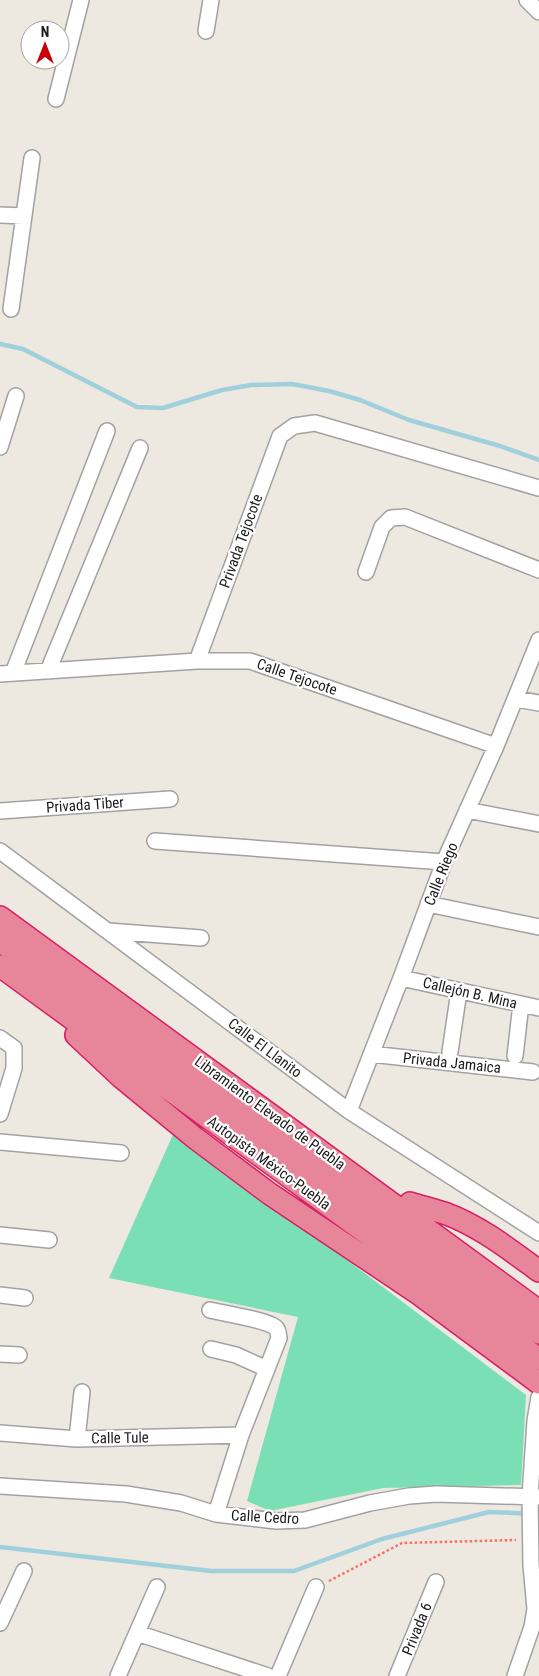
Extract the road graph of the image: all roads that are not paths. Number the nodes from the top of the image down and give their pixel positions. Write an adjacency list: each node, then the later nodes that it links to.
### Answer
1 (81, 0): 6 (street)
2 (211, 0): 5 (street)
3 (527, 0): 4 (street)
4 (539, 12)
5 (206, 31)
6 (56, 99)
7 (32, 158): 9 (street)
8 (0, 215): 9 (street)
9 (24, 216): 10 (street)
10 (11, 309)
11 (16, 396): 13 (street)
12 (107, 431): 21 (street)
13 (0, 448)
14 (140, 448): 20 (street)
15 (539, 488): 19 (street, Privada Tejocote)
16 (539, 570): 17 (street)
17 (366, 572)
18 (539, 640): 22 (street, Calle Riego)
19 (197, 661): 20 (street, Calle Tejocote); 24 (street, Calle Tejocote)
20 (48, 670): 21 (street, Calle Tejocote)
21 (6, 673)
22 (516, 699): 23 (street); 24 (street, Calle Riego)
23 (539, 703)
24 (496, 746): 26 (street, Calle Riego)
25 (170, 798): 27 (street, Privada Tiber)
26 (467, 810): 28 (street); 31 (street, Calle Riego)
27 (0, 811)
28 (539, 824)
29 (155, 842): 31 (street)
30 (0, 851): 36 (street, Calle El Llanito)
31 (444, 862): 32 (street, Calle Riego)
32 (428, 904): 35 (street); 40 (street, Calle Riego)
33 (0, 905): 54 (highway)
34 (0, 917): 63 (highway, Libramiento Elevado de Puebla)
35 (539, 927)
36 (108, 932): 37 (street); 50 (street, Calle El Llanito)
37 (201, 938)
38 (0, 941): 64 (highway, Libramiento Elevado de Puebla)
39 (0, 966): 42 (highway, Autopista México-Puebla)
40 (401, 978): 41 (street, Callejón B. Mina); 47 (street, Calle Riego)
41 (459, 991): 43 (street, Callejón B. Mina); 46 (street)
42 (45, 999): 68 (highway, Autopista México-Puebla); 70 (highway)
43 (521, 1004): 44 (street, Callejón B. Mina); 48 (street)
44 (539, 1008)
45 (0, 1038): 51 (street)
46 (450, 1052)
47 (371, 1054): 49 (street, Privada Jamaica); 50 (street, Calle Riego)
48 (515, 1056)
49 (533, 1072)
50 (349, 1110): 55 (street, Calle El Llanito)
51 (0, 1114)
52 (0, 1142): 53 (street)
53 (121, 1153)
54 (410, 1203): 58 (highway); 60 (highway)
55 (539, 1233)
56 (0, 1235): 57 (street)
57 (49, 1240)
58 (539, 1271)
59 (0, 1296): 61 (street)
60 (539, 1297)
61 (25, 1298)
62 (210, 1310): 69 (street)
63 (539, 1311)
64 (539, 1333)
65 (211, 1349): 69 (street)
66 (0, 1354): 67 (street)
67 (19, 1355)
68 (539, 1359)
69 (266, 1369): 74 (street)
70 (539, 1383)
71 (82, 1392): 75 (street)
72 (539, 1397): 77 (street)
73 (0, 1433): 75 (street, Calle Tule)
74 (241, 1435): 75 (street, Calle Tule); 78 (street)
75 (77, 1439)
76 (0, 1486): 78 (street, Calle Cedro)
77 (533, 1499): 78 (street, Calle Cedro); 79 (street)
78 (216, 1514)
79 (532, 1531): 84 (street)
80 (24, 1571): 85 (street)
81 (436, 1582): 90 (street, Privada 6)
82 (157, 1587): 86 (street)
83 (316, 1587): 89 (street)
84 (537, 1609): 91 (street)
85 (0, 1623)
86 (137, 1634): 87 (street); 88 (street)
87 (118, 1676)
88 (268, 1676)
89 (278, 1676)
90 (397, 1676)
91 (515, 1676)

